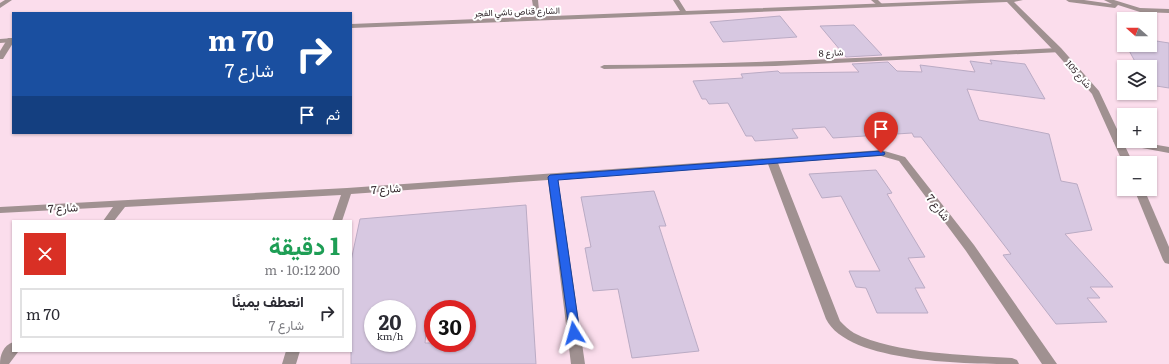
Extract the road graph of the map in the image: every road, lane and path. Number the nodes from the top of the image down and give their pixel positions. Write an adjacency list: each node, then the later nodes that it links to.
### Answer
1 (9, 0): 10 (street)
2 (535, 0): 14 (street)
3 (676, 0): 13 (street)
4 (874, 0): 9 (street)
5 (1008, 0): 6 (street, الشارع قناص ناشي الفجر); 9 (street, الشارع قناص ناشي الفجر); 18 (street, شارع 105)
6 (1020, 0)
7 (1069, 0): 11 (street)
8 (1107, 0): 11 (street)
9 (880, 5): 13 (street, الشارع قناص ناشي الفجر)
10 (0, 6)
11 (1127, 8): 12 (street)
12 (1169, 12)
13 (684, 13): 14 (street, الشارع قناص ناشي الفجر)
14 (538, 19): 15 (street, الشارع قناص ناشي الفجر)
15 (352, 26)
16 (12, 40): 17 (street); 19 (street)
17 (0, 41)
18 (1058, 50): 20 (street, شارع 8); 21 (street, شارع 105)
19 (0, 57)
20 (604, 67)
21 (1117, 139)
22 (1157, 148): 23 (street)
23 (1169, 150)
24 (772, 161): 25 (street, شارع 7); 38 (street); 39 (street, شارع 7)
25 (553, 177): 26 (street, شارع 7); 37 (street)
26 (346, 191): 28 (street, شارع 7); 31 (street)
27 (1142, 196): 32 (street)
28 (120, 204): 29 (street, شارع 7); 30 (street)
29 (0, 210)
30 (109, 220)
31 (336, 220)
32 (1169, 260)
33 (12, 349): 35 (street)
34 (293, 352): 36 (street)
35 (1, 364)
36 (289, 364)
37 (578, 364)
38 (1012, 364)
39 (1050, 364)

